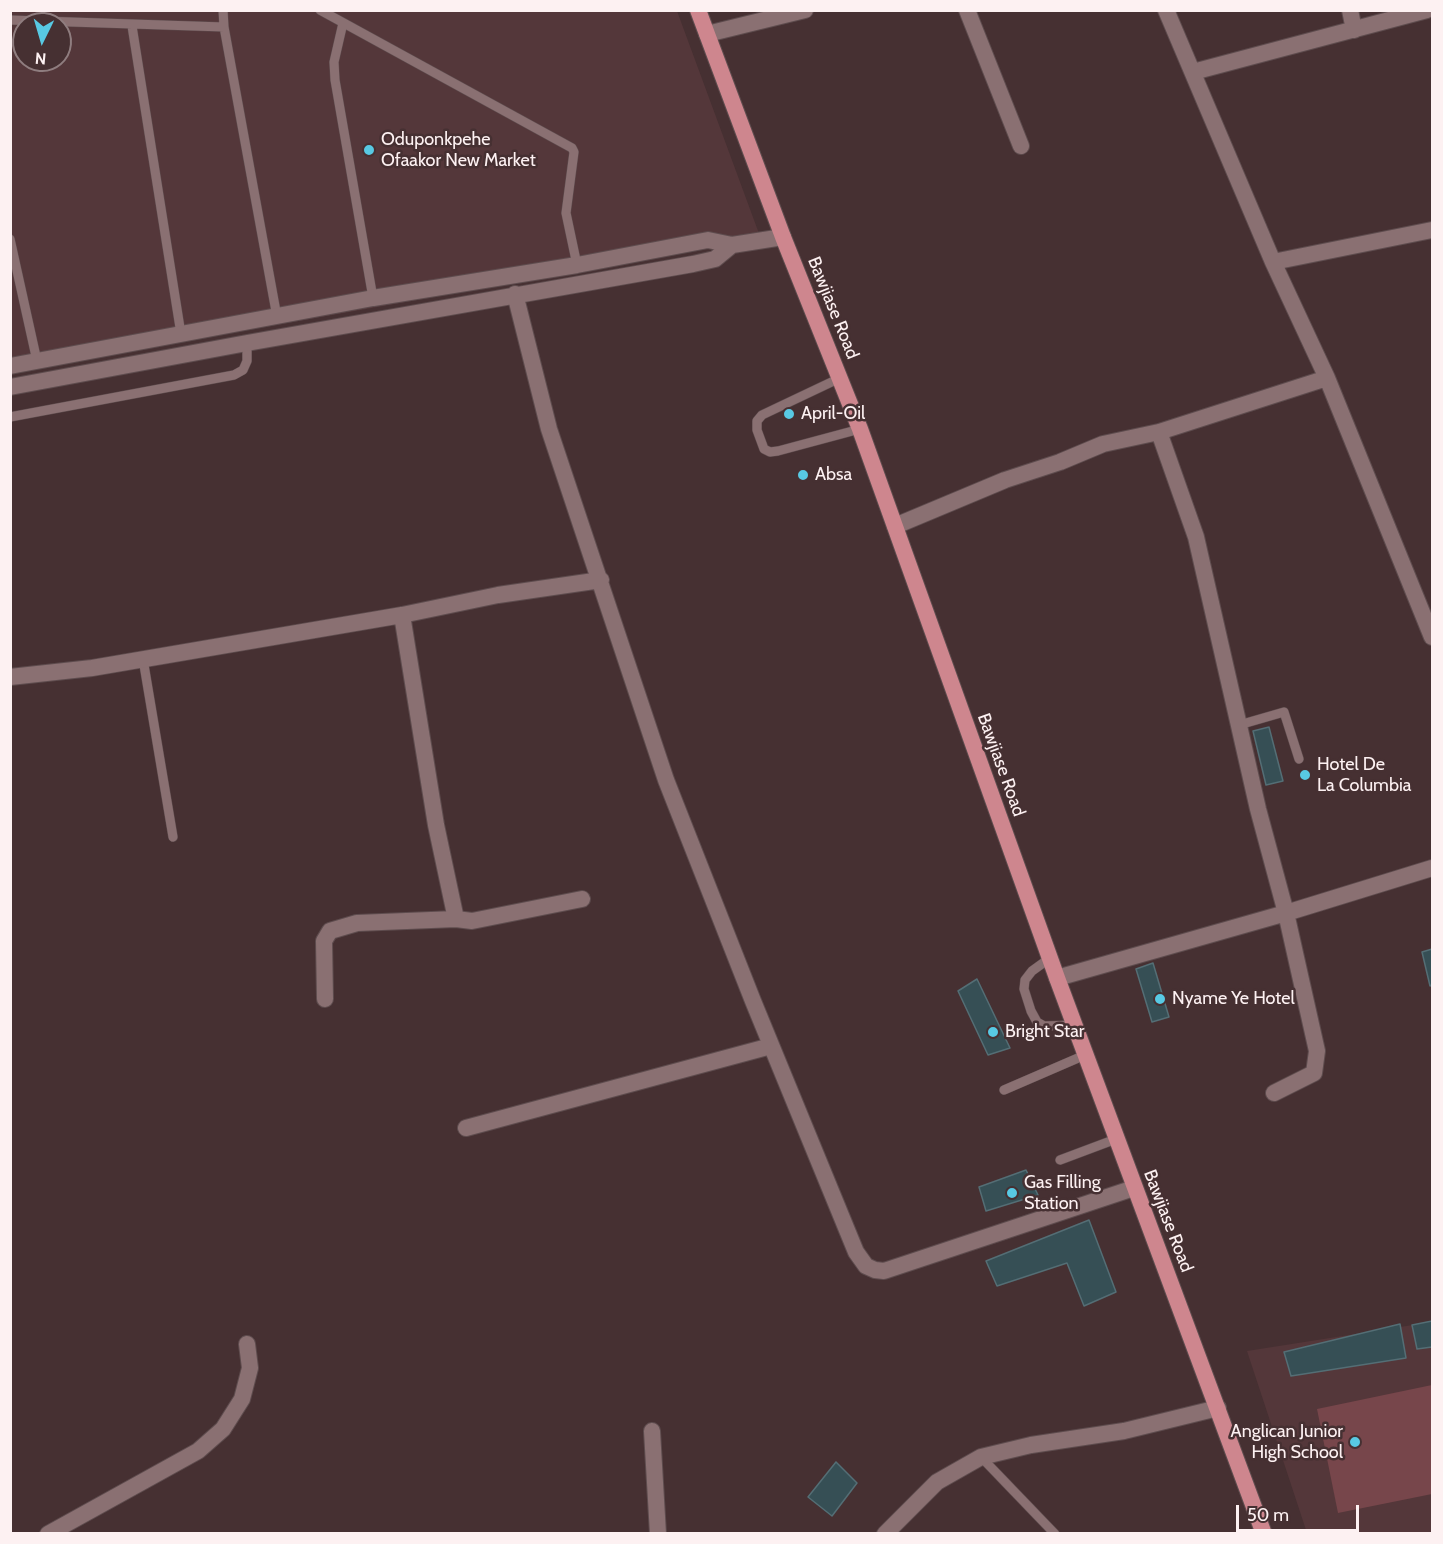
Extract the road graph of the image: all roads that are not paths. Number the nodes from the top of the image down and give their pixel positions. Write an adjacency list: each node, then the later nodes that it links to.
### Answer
1 (224, 10): 12 (lane)
2 (320, 10): 10 (lane)
3 (698, 10): 14 (main road, Bawjiase Road)
4 (805, 10): 14 (street)
5 (967, 10): 16 (street)
6 (1167, 10): 15 (street)
7 (1350, 10): 13 (street)
8 (1427, 10): 13 (street)
9 (10, 20): 11 (lane)
10 (344, 23): 22 (lane); 24 (lane)
11 (132, 26): 12 (lane); 26 (lane)
12 (224, 27): 25 (lane)
13 (1354, 30): 15 (street)
14 (707, 34): 18 (main road, Bawjiase Road)
15 (1193, 72): 21 (street)
16 (1021, 146)
17 (1432, 230): 21 (street)
18 (783, 237): 20 (street); 30 (main road, Bawjiase Road)
19 (10, 239): 28 (lane)
20 (732, 245): 22 (street); 23 (street)
21 (1273, 262): 31 (street)
22 (577, 265): 24 (street)
23 (515, 294): 27 (street); 37 (street)
24 (373, 298): 25 (street)
25 (277, 317): 26 (street)
26 (181, 334): 28 (street)
27 (247, 343): 32 (street); 33 (lane)
28 (37, 361): 29 (street)
29 (10, 366)
30 (840, 378): 34 (main road, Bawjiase Road); 34 (lane)
31 (1327, 378): 35 (street); 38 (street)
32 (10, 387)
33 (10, 417)
34 (860, 429): 36 (main road, Bawjiase Road)
35 (1160, 432): 36 (street); 43 (street)
36 (895, 526): 50 (main road, Bawjiase Road)
37 (601, 580): 39 (street); 54 (street)
38 (1427, 603): 40 (street)
39 (402, 615): 41 (street); 49 (street)
40 (1432, 637)
41 (143, 659): 42 (street); 45 (lane)
42 (10, 677)
43 (1239, 725): 44 (lane); 48 (street)
44 (1299, 759)
45 (173, 837)
46 (1432, 868): 48 (street)
47 (582, 899): 49 (street)
48 (1286, 913): 51 (street); 57 (street)
49 (456, 919): 52 (street)
50 (1050, 958): 51 (main road, Bawjiase Road); 53 (lane)
51 (1057, 978): 53 (main road, Bawjiase Road)
52 (325, 999)
53 (1074, 1025): 55 (main road, Bawjiase Road)
54 (771, 1046): 58 (street); 61 (street)
55 (1085, 1055): 56 (lane); 59 (main road, Bawjiase Road)
56 (1004, 1090)
57 (1274, 1093)
58 (466, 1128)
59 (1116, 1139): 60 (lane); 61 (main road, Bawjiase Road)
60 (1060, 1160)
61 (1134, 1188): 63 (main road, Bawjiase Road)
62 (247, 1344): 66 (street)
63 (1218, 1408): 65 (street); 70 (main road, Bawjiase Road)
64 (652, 1431): 67 (street)
65 (981, 1457): 68 (street); 69 (lane)
66 (48, 1533)
67 (658, 1533)
68 (885, 1533)
69 (1055, 1533)
70 (1264, 1533)

